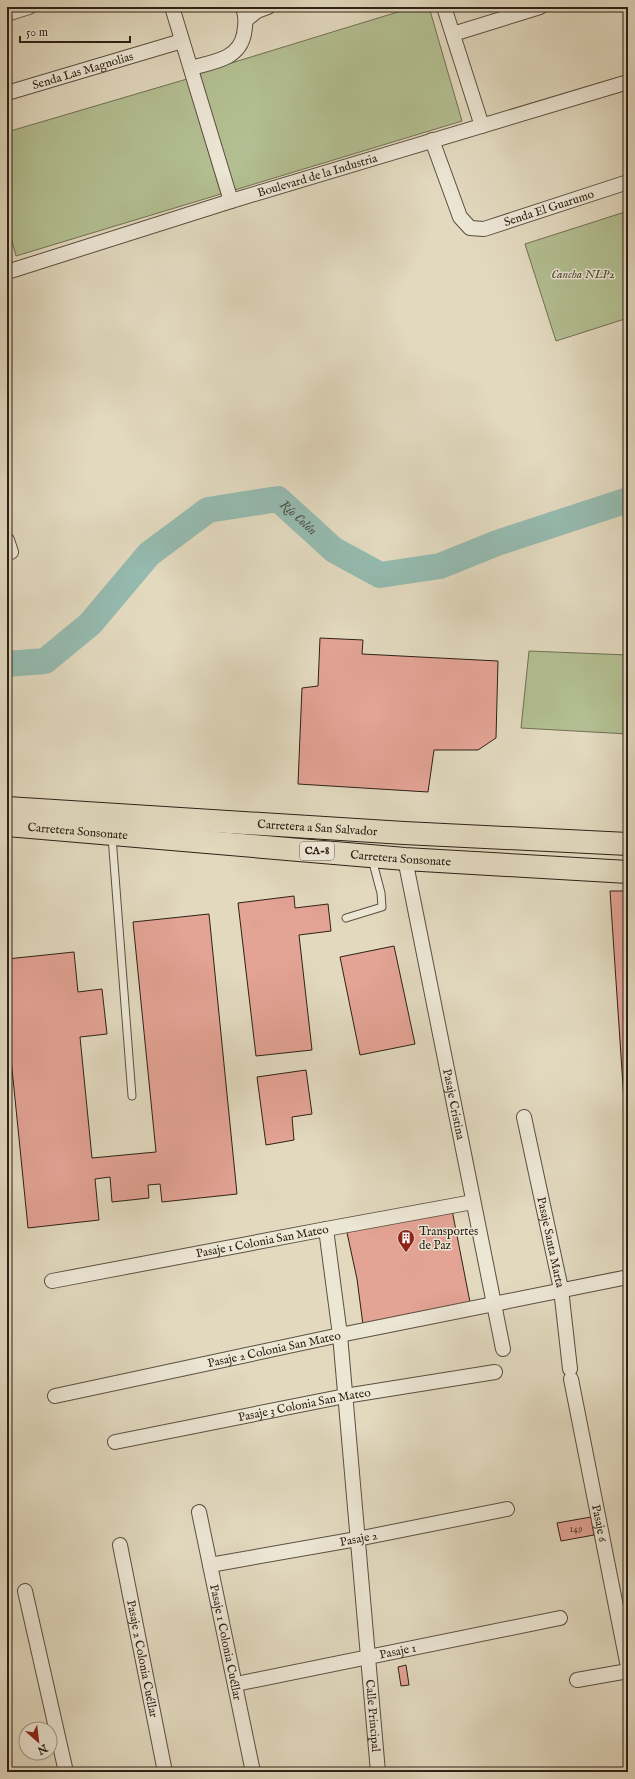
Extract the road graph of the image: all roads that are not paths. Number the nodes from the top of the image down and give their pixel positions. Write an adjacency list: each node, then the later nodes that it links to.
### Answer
1 (29, 7): 7 (street)
2 (172, 7): 9 (street)
3 (268, 7): 6 (street)
4 (444, 7): 8 (street)
5 (540, 7): 8 (street)
6 (245, 13): 10 (street)
7 (7, 14)
8 (452, 34): 13 (street)
9 (182, 41): 10 (street); 12 (street, Senda Las Magnolias)
10 (190, 68): 16 (street)
11 (628, 82): 13 (street, Boulevard de la Industria)
12 (7, 93)
13 (482, 126): 14 (street, Boulevard de la Industria)
14 (432, 140): 15 (street, Senda El Guarumo); 16 (street, Boulevard de la Industria)
15 (628, 182)
16 (231, 201): 17 (street, Boulevard de la Industria)
17 (7, 272)
18 (7, 808): 21 (highway, Carretera a San Salvador / CA-8)
19 (7, 825): 20 (highway, Carretera Sonsonate / CA-8)
20 (112, 833): 22 (highway, Carretera Sonsonate / CA-8); 26 (lane)
21 (628, 844)
22 (371, 855): 23 (highway, Carretera Sonsonate / CA-8); 25 (lane)
23 (405, 859): 24 (highway, Carretera Sonsonate / CA-8); 28 (street, Pasaje Cristina)
24 (628, 872)
25 (346, 918)
26 (132, 1096)
27 (524, 1117): 32 (street, Pasaje Santa Marta)
28 (473, 1202): 29 (street, Pasaje 1 Colonia San Mateo); 33 (street, Pasaje Cristina)
29 (326, 1229): 31 (street, Pasaje 1 Colonia San Mateo); 34 (street, Calle Principal)
30 (628, 1277): 32 (street, Pasaje 2 Colonia San Mateo)
31 (52, 1281)
32 (561, 1289): 33 (street, Pasaje 2 Colonia San Mateo); 37 (street, Pasaje Santa Marta)
33 (493, 1304): 34 (street, Pasaje 2 Colonia San Mateo); 35 (street, Pasaje Cristina)
34 (340, 1335): 38 (street, Pasaje 2 Colonia San Mateo); 39 (street, Calle Principal)
35 (503, 1349)
36 (495, 1372): 39 (street, Pasaje 3 Colonia San Mateo)
37 (571, 1374): 49 (street, Pasaje 6)
38 (55, 1396)
39 (345, 1396): 40 (street, Pasaje 3 Colonia San Mateo); 43 (street, Calle Principal)
40 (115, 1442)
41 (507, 1509): 43 (street, Pasaje 2)
42 (199, 1512): 45 (street, Pasaje 1 Colonia Cuéllar)
43 (357, 1539): 45 (street, Pasaje 2); 48 (street, Calle Principal)
44 (120, 1545): 54 (street, Pasaje 2 Colonia Cuéllar)
45 (210, 1565): 52 (street, Pasaje 1 Colonia Cuéllar)
46 (25, 1591): 53 (street)
47 (560, 1618): 48 (street, Pasaje 1)
48 (368, 1656): 52 (street, Pasaje 1); 56 (street, Calle Principal)
49 (628, 1667)
50 (628, 1671): 51 (street)
51 (577, 1680)
52 (236, 1684): 55 (street, Pasaje 1 Colonia Cuéllar)
53 (66, 1772)
54 (165, 1772)
55 (253, 1772)
56 (378, 1772)

